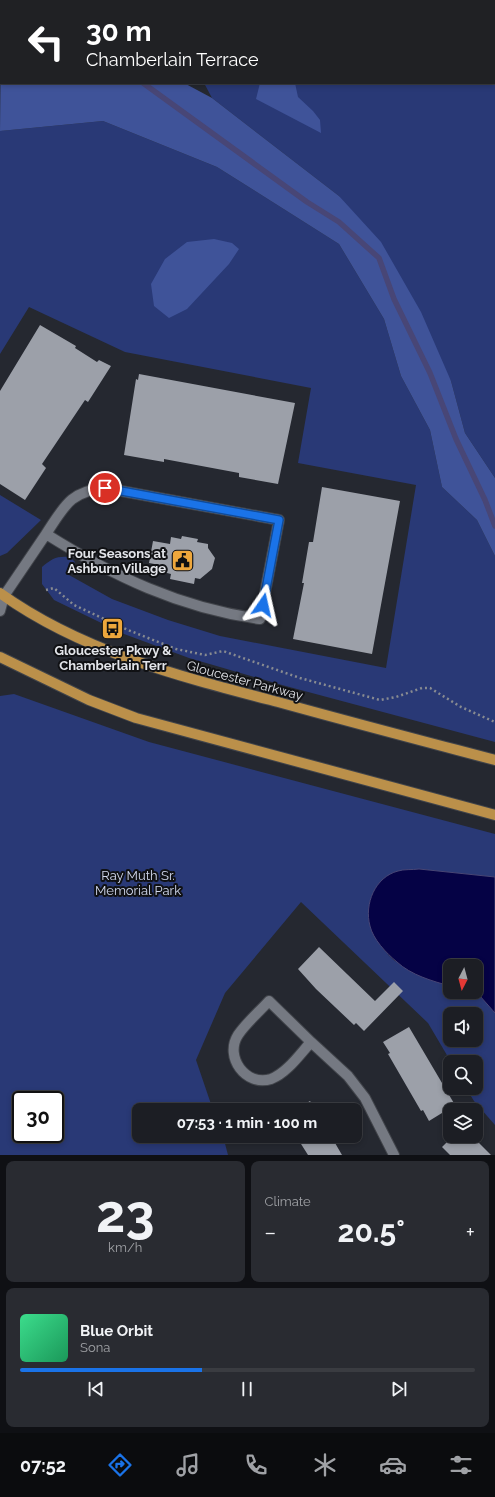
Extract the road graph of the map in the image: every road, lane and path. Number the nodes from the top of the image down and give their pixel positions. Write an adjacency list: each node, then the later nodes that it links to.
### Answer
1 (46, 534): 1 (street); 3 (street)
2 (46, 590): 6 (path)
3 (1, 596): 4 (street); 7 (main road, Gloucester Parkway)
4 (0, 611)
5 (0, 657): 8 (main road)
6 (495, 722)
7 (495, 760)
8 (495, 815)
9 (311, 1042): 9 (street); 10 (street)
10 (394, 1155)

